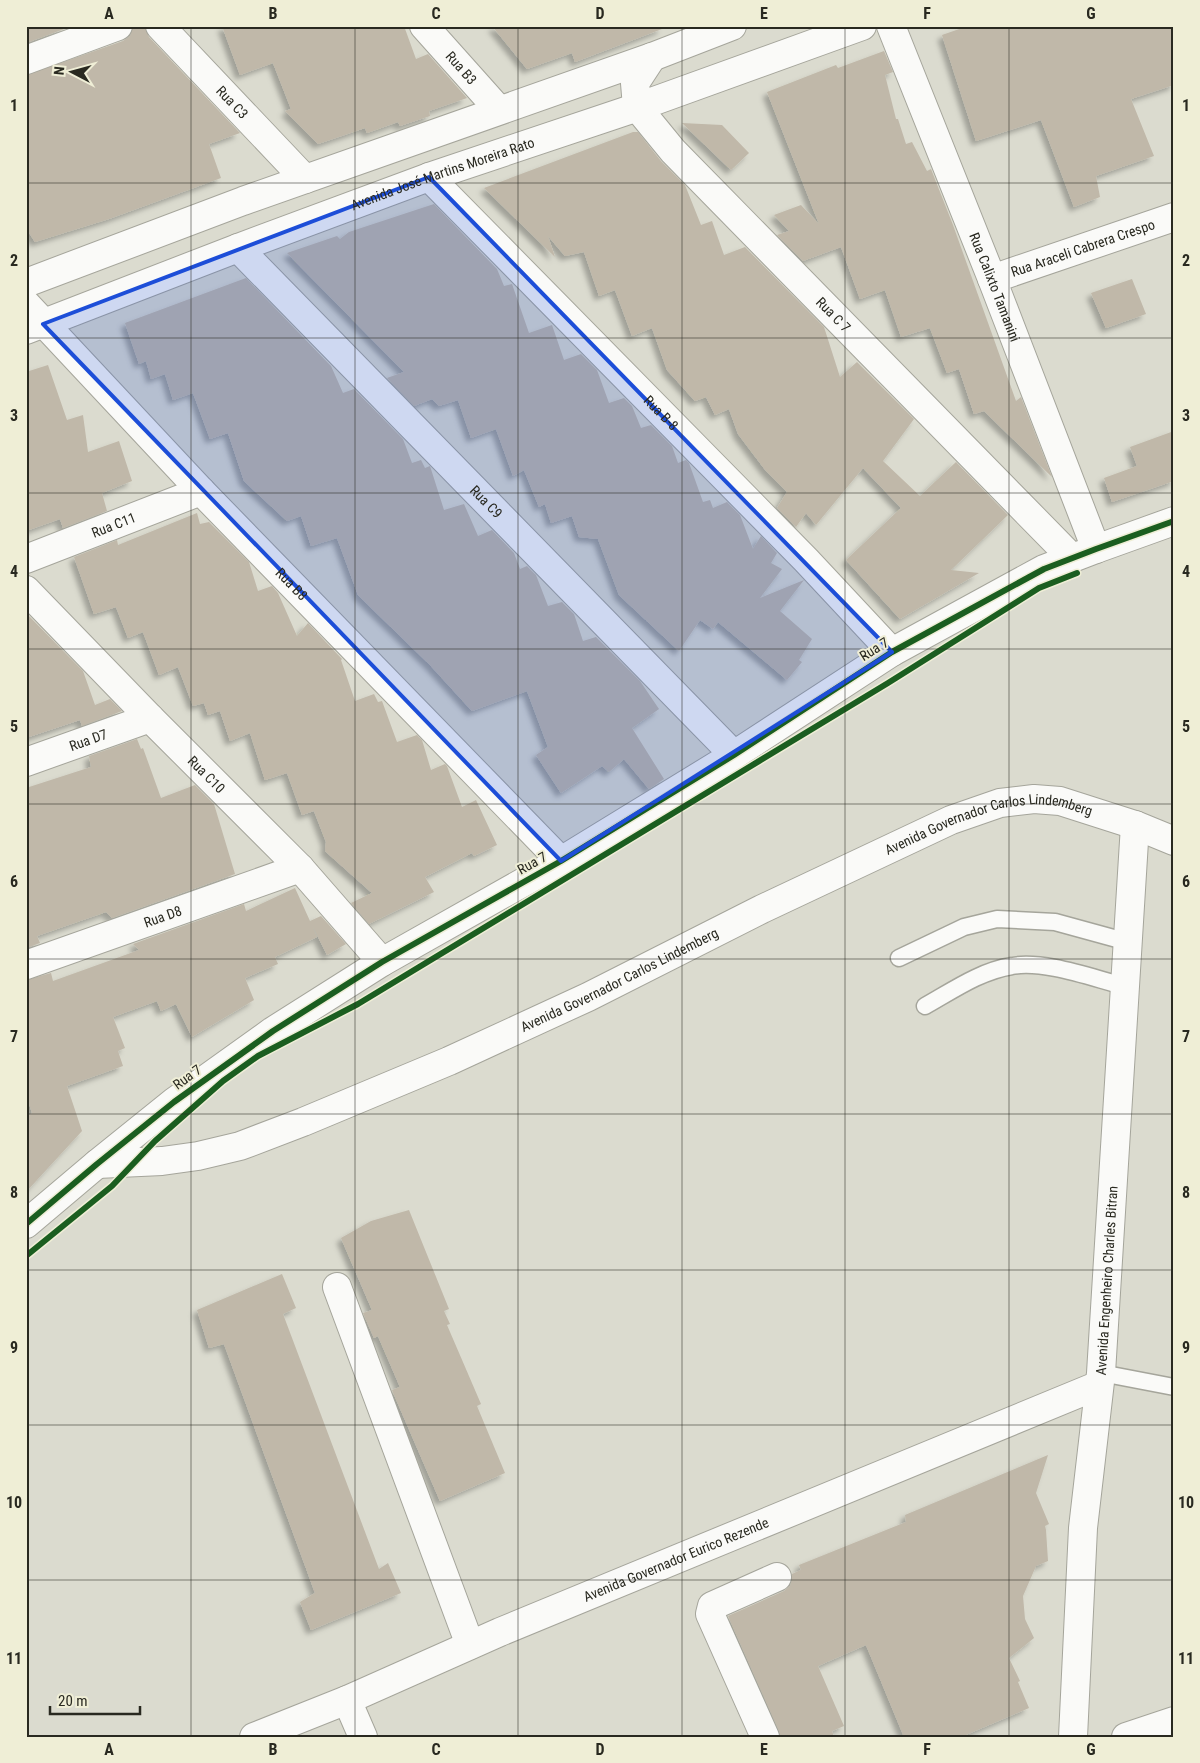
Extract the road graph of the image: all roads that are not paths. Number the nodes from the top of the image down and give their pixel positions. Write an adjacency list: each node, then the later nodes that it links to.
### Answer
1 (118, 26): 8 (street)
2 (160, 26): 12 (street, Rua C3)
3 (424, 26): 10 (street, Rua B3)
4 (732, 26): 7 (street)
5 (862, 26): 9 (street, Avenida José Martins Moreira Rato)
6 (892, 26): 15 (street, Rua Calixto Tamanini)
7 (652, 57): 9 (street); 10 (street)
8 (26, 60)
9 (637, 107): 11 (street, Avenida José Martins Moreira Rato); 20 (street, Rua C 7)
10 (499, 110): 12 (street)
11 (429, 177): 14 (street, Avenida José Martins Moreira Rato); 23 (street, Rua B-8)
12 (305, 179): 16 (street)
13 (1174, 217): 15 (street, Rua Araceli Cabrera Crespo)
14 (238, 248): 17 (street, Avenida José Martins Moreira Rato); 25 (street, Rua C9)
15 (992, 279): 20 (street, Rua Calixto Tamanini)
16 (26, 283)
17 (32, 319): 18 (street, Rua B8)
18 (201, 491): 21 (street, Rua C11); 29 (street, Rua B8)
19 (1174, 521): 20 (street, Rua 7)
20 (1084, 553): 23 (street, Rua 7)
21 (26, 559)
22 (26, 590): 24 (street, Rua C10)
23 (892, 652): 25 (street, Rua 7)
24 (150, 718): 26 (street, Rua D7); 30 (street, Rua C10)
25 (734, 755): 29 (street, Rua 7)
26 (26, 762)
27 (1135, 825): 28 (street, Avenida Governador Carlos Lindemberg); 31 (street, Avenida Engenheiro Charles Bitran); 37 (street, Avenida Governador Carlos Lindemberg)
28 (1174, 841)
29 (561, 861): 33 (street, Rua 7)
30 (300, 868): 33 (street, Rua C10); 34 (street, Rua D8)
31 (1128, 942): 32 (lane); 35 (street, Avenida Engenheiro Charles Bitran)
32 (899, 958)
33 (382, 962): 37 (street, Rua 7)
34 (26, 966)
35 (1124, 986): 36 (lane); 40 (street, Avenida Engenheiro Charles Bitran)
36 (925, 1006)
37 (96, 1164): 38 (street, Rua 7)
38 (26, 1224)
39 (337, 1287): 43 (street)
40 (1100, 1379): 41 (lane); 43 (street, Avenida Governador Eurico Rezende); 49 (street, Avenida Engenheiro Charles Bitran)
41 (1174, 1387)
42 (777, 1578): 48 (street)
43 (470, 1645): 44 (street, Avenida Governador Eurico Rezende)
44 (347, 1700): 46 (street, Avenida Governador Eurico Rezende); 47 (street)
45 (1174, 1721): 50 (street)
46 (254, 1737)
47 (363, 1737)
48 (764, 1737)
49 (1073, 1737)
50 (1126, 1737)

